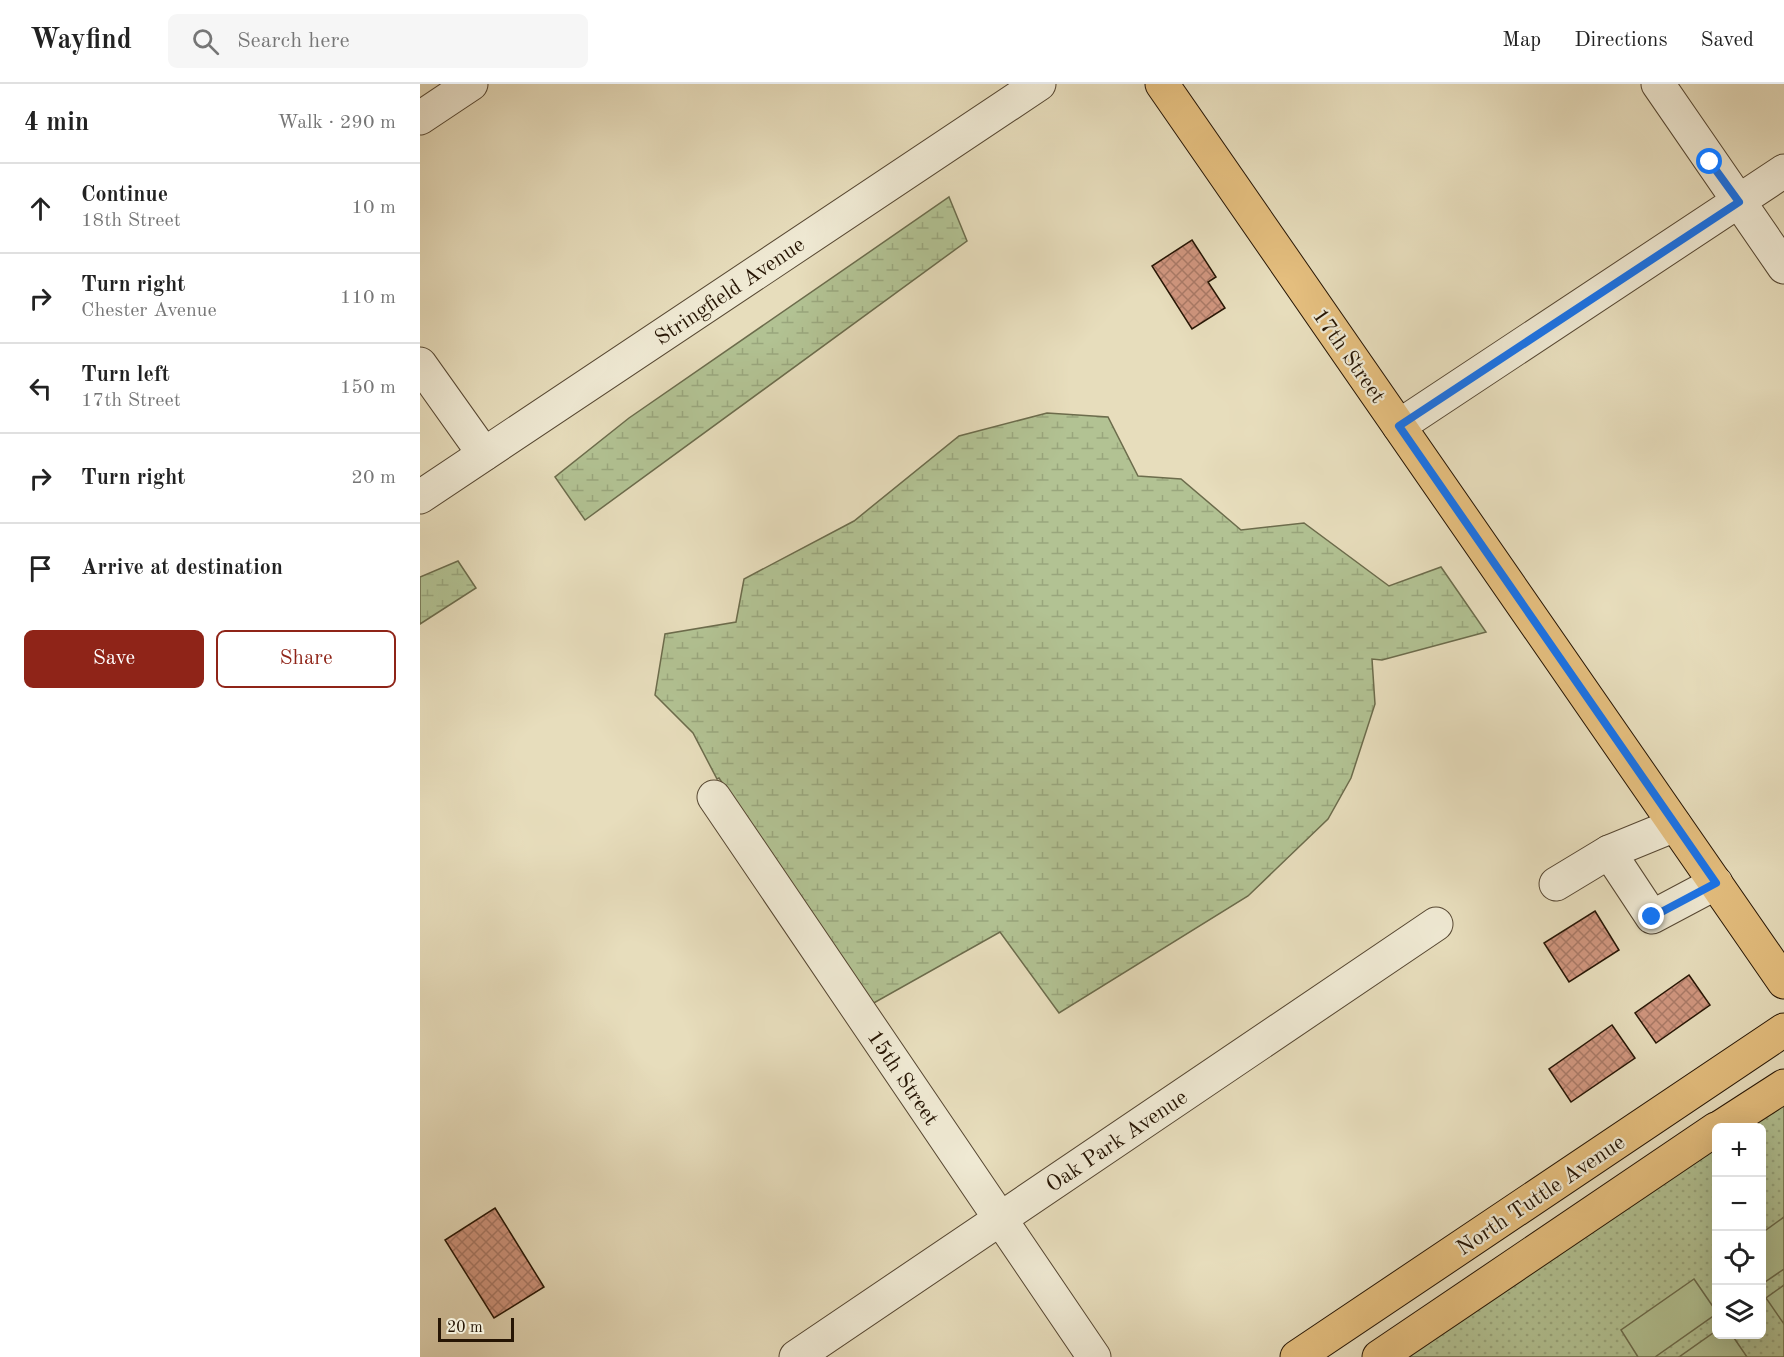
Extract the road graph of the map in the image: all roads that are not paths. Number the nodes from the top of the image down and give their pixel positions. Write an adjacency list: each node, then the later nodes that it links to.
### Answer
1 (471, 84): 5 (street)
2 (1039, 84): 11 (street, Stringfield Avenue)
3 (1162, 84): 10 (main road, 17th Street)
4 (1658, 84): 7 (street)
5 (420, 118)
6 (1784, 171): 7 (street)
7 (1739, 202): 8 (street); 10 (street)
8 (1784, 267)
9 (420, 364): 11 (street)
10 (1399, 426): 14 (main road, 17th Street)
11 (484, 454): 12 (street, Stringfield Avenue)
12 (420, 497)
13 (714, 797): 24 (street, 15th Street)
14 (1675, 825): 15 (street); 16 (main road, 17th Street)
15 (1609, 852): 16 (street); 17 (street)
16 (1716, 883): 19 (main road, 17th Street)
17 (1556, 884)
18 (1436, 924): 24 (street, Oak Park Avenue)
19 (1784, 982)
20 (1784, 1030): 27 (main road, North Tuttle Avenue)
21 (1784, 1086): 22 (main road, North Tuttle Avenue)
22 (1726, 1123)
23 (1712, 1132): 28 (main road, North Tuttle Avenue)
24 (1000, 1218): 25 (street, Oak Park Avenue); 26 (street, 15th Street)
25 (796, 1357)
26 (1094, 1357)
27 (1297, 1357)
28 (1379, 1357)

